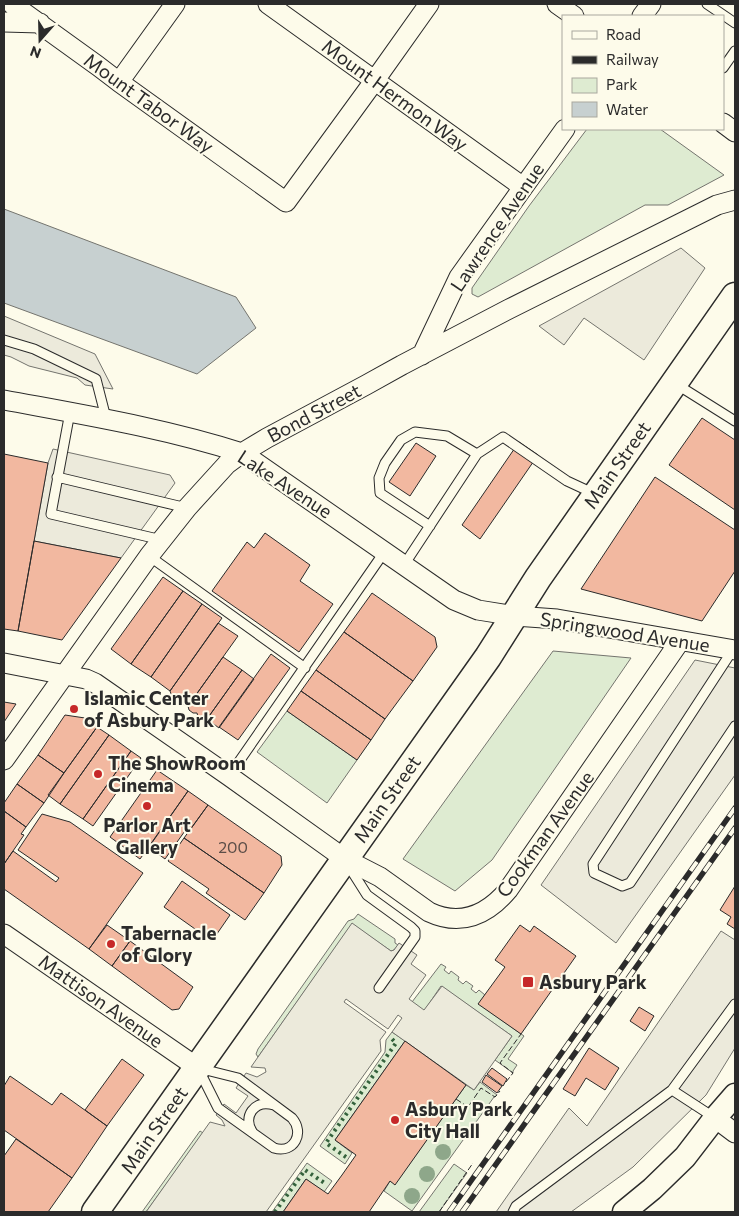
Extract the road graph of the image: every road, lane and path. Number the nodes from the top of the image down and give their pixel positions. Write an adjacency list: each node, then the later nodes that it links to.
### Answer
1 (12, 4): 13 (street, Mount Tabor Way)
2 (175, 4): 18 (street)
3 (268, 4): 17 (street, Mount Hermon Way)
4 (429, 4): 17 (street)
5 (557, 4): 8 (street)
6 (651, 4): 9 (street)
7 (707, 4): 10 (lane)
8 (573, 15)
9 (643, 15)
10 (723, 15)
11 (724, 16): 14 (lane)
12 (4, 22): 13 (street)
13 (40, 23): 18 (street, Mount Tabor Way)
14 (735, 23)
15 (735, 51): 16 (lane)
16 (724, 67)
17 (375, 80): 18 (street, Mount Tabor Way); 22 (street, Mount Hermon Way)
18 (119, 82)
19 (724, 124): 21 (street)
20 (564, 130): 22 (street, Lawrence Avenue)
21 (735, 132)
22 (523, 187): 26 (street, Lawrence Avenue)
23 (735, 200): 26 (street, Bond Street)
24 (735, 296): 27 (main road, Main Street)
25 (4, 340): 30 (lane)
26 (422, 354): 32 (street, Bond Street)
27 (675, 382): 31 (lane); 35 (main road, Main Street)
28 (4, 400): 29 (street, Lake Avenue)
29 (70, 412): 30 (street, Lake Avenue); 34 (lane)
30 (106, 418): 32 (street, Lake Avenue)
31 (735, 421)
32 (242, 453): 36 (street, Bond Street); 39 (street, Lake Avenue)
33 (478, 454): 35 (lane); 37 (lane); 37 (lane)
34 (57, 477): 36 (lane); 38 (lane)
35 (596, 495): 42 (main road, Main Street)
36 (187, 508): 38 (street, Bond Street)
37 (430, 526): 41 (lane)
38 (162, 540): 40 (street, Bond Street)
39 (384, 551): 41 (street, Lake Avenue); 46 (lane)
40 (150, 556): 46 (lane); 47 (street, Bond Street)
41 (404, 565): 42 (street, Lake Avenue)
42 (514, 616): 43 (street, Springwood Avenue); 51 (main road, Main Street)
43 (680, 641): 44 (street, Springwood Avenue); 51 (street, Cookman Avenue)
44 (734, 649): 48 (lane)
45 (4, 663): 47 (street, Cookman Avenue)
46 (305, 668): 50 (lane)
47 (64, 675): 49 (street, Bond Street); 50 (street, Cookman Avenue)
48 (735, 726)
49 (4, 760)
50 (229, 776): 51 (street, Cookman Avenue)
51 (345, 859): 53 (lane); 55 (main road, Main Street)
52 (4, 934): 55 (street, Mattison Avenue)
53 (379, 988)
54 (735, 1004): 56 (lane)
55 (198, 1068): 58 (lane); 61 (lane); 62 (main road, Main Street)
56 (672, 1090): 59 (lane); 63 (lane)
57 (735, 1095): 59 (street)
58 (276, 1106): 61 (lane); 61 (lane)
59 (715, 1118): 60 (street); 64 (street)
60 (735, 1133)
61 (255, 1136)
62 (95, 1212)
63 (513, 1212)
64 (624, 1212)

